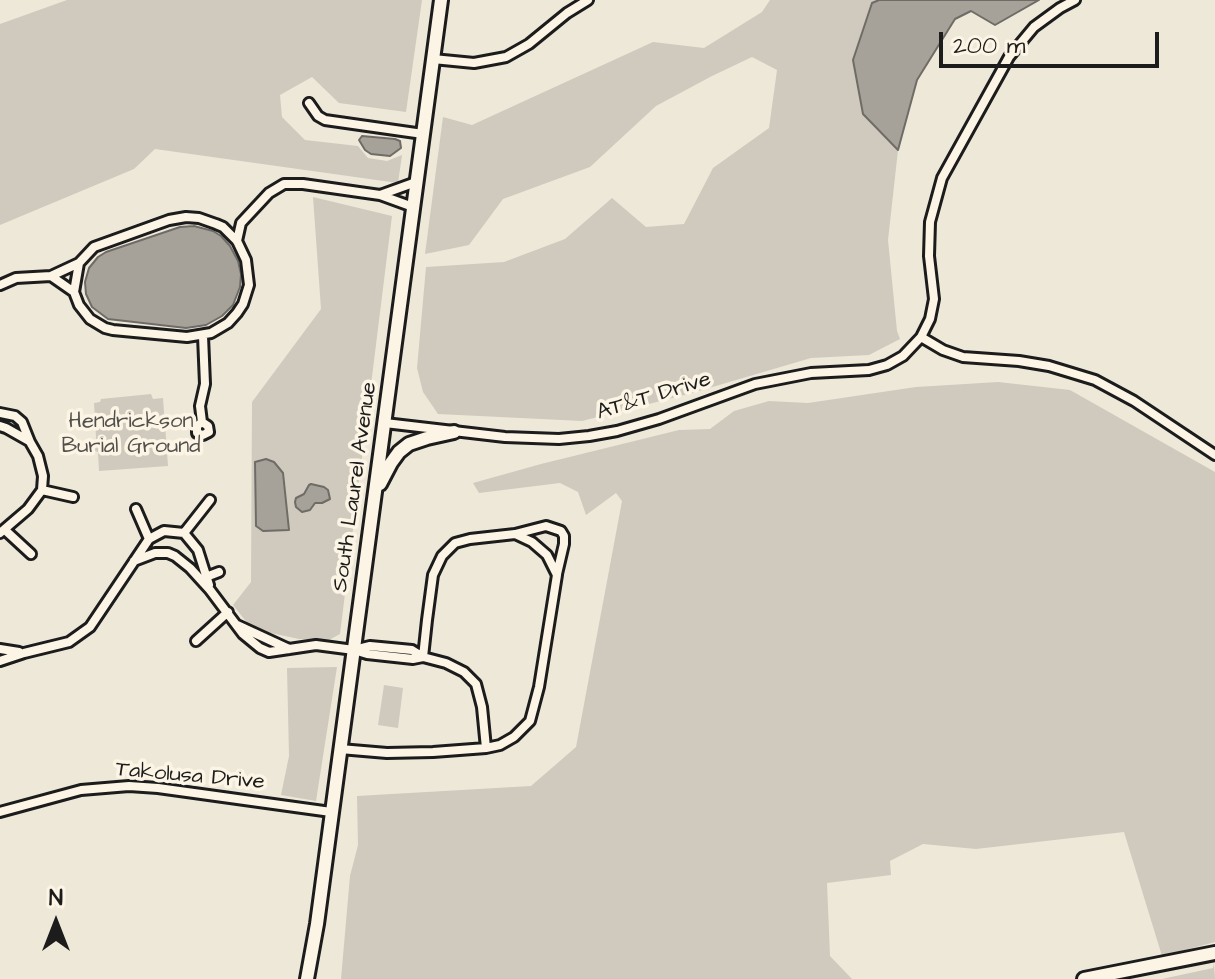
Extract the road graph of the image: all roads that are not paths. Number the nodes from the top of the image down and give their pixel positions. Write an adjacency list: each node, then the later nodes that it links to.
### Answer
1 (441, 0): 4 (main road, South Laurel Avenue)
2 (588, 0): 4 (street)
3 (1075, 0): 18 (street)
4 (433, 59): 6 (main road, South Laurel Avenue)
5 (309, 103): 6 (street)
6 (423, 134): 7 (main road, South Laurel Avenue)
7 (416, 182): 8 (street); 9 (main road, South Laurel Avenue)
8 (380, 195): 9 (street); 10 (street)
9 (413, 207): 21 (main road, South Laurel Avenue)
10 (241, 223): 11 (street); 12 (street)
11 (223, 227): 12 (street); 13 (street)
12 (237, 241): 17 (street)
13 (79, 263): 14 (street); 16 (street)
14 (51, 276): 15 (street); 16 (street)
15 (0, 285)
16 (74, 292): 17 (street)
17 (203, 336): 20 (street)
18 (921, 337): 23 (street, AT&T Drive); 25 (street)
19 (0, 413): 24 (street)
20 (202, 422)
21 (385, 423): 23 (street, AT&T Drive); 28 (main road, South Laurel Avenue)
22 (0, 426): 24 (street)
23 (454, 432): 28 (main road)
24 (30, 442): 26 (street)
25 (1215, 455)
26 (42, 490): 27 (street); 31 (street)
27 (73, 497)
28 (375, 498): 44 (main road, South Laurel Avenue)
29 (210, 500): 32 (street)
30 (136, 509): 34 (street)
31 (2, 531): 35 (street)
32 (184, 533): 34 (street); 39 (street)
33 (515, 534): 38 (street); 38 (street); 46 (street)
34 (149, 539): 36 (street)
35 (31, 554)
36 (134, 561): 40 (street); 45 (street)
37 (219, 572): 39 (street)
38 (557, 575): 48 (street)
39 (206, 577): 40 (street)
40 (210, 590): 41 (street)
41 (228, 612): 42 (street); 44 (street)
42 (196, 641)
43 (0, 649): 45 (street)
44 (354, 650): 46 (street); 49 (main road, South Laurel Avenue)
45 (24, 653): 47 (street)
46 (423, 657): 48 (street)
47 (0, 661)
48 (486, 748): 49 (street)
49 (340, 749): 51 (main road, South Laurel Avenue)
50 (0, 812): 51 (street, Takolusa Drive)
51 (331, 812): 53 (main road, South Laurel Avenue)
52 (1215, 953): 54 (main road)
53 (307, 979)
54 (1084, 979)

